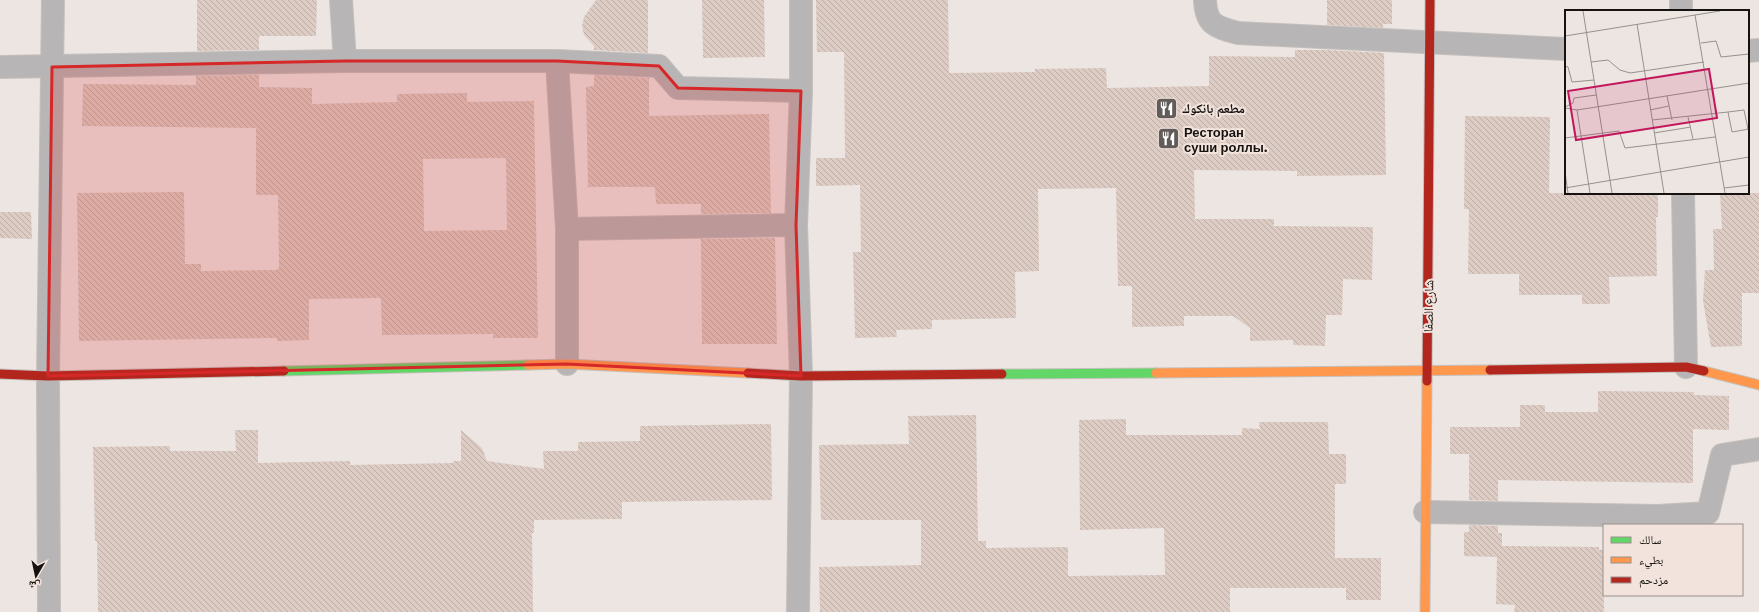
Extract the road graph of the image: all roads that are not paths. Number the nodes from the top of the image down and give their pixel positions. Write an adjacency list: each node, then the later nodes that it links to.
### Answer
1 (54, 0): 13 (street)
2 (341, 0): 10 (street)
3 (801, 0): 14 (street)
4 (1205, 0): 6 (street)
5 (1430, 0): 6 (street, شارع الصفا)
6 (1431, 43): 7 (street); 20 (street, شارع الصفا)
7 (1565, 49)
8 (1759, 50): 9 (street)
9 (1749, 51)
10 (345, 61): 11 (street); 13 (street)
11 (556, 61): 14 (street); 17 (street)
12 (0, 67): 13 (street)
13 (52, 67): 22 (street)
14 (801, 91): 16 (street)
15 (1683, 194): 19 (street)
16 (796, 224): 17 (street); 23 (street)
17 (567, 230): 18 (street)
18 (567, 364): 22 (street); 23 (street)
19 (1686, 366): 20 (street); 24 (street)
20 (1427, 371): 23 (street); 26 (street, شارع الصفا)
21 (0, 374): 22 (street)
22 (48, 376): 27 (street)
23 (801, 376): 28 (street)
24 (1759, 385)
25 (1759, 449): 26 (street)
26 (1425, 512): 29 (street, شارع الصفا)
27 (49, 612)
28 (798, 612)
29 (1425, 612)

